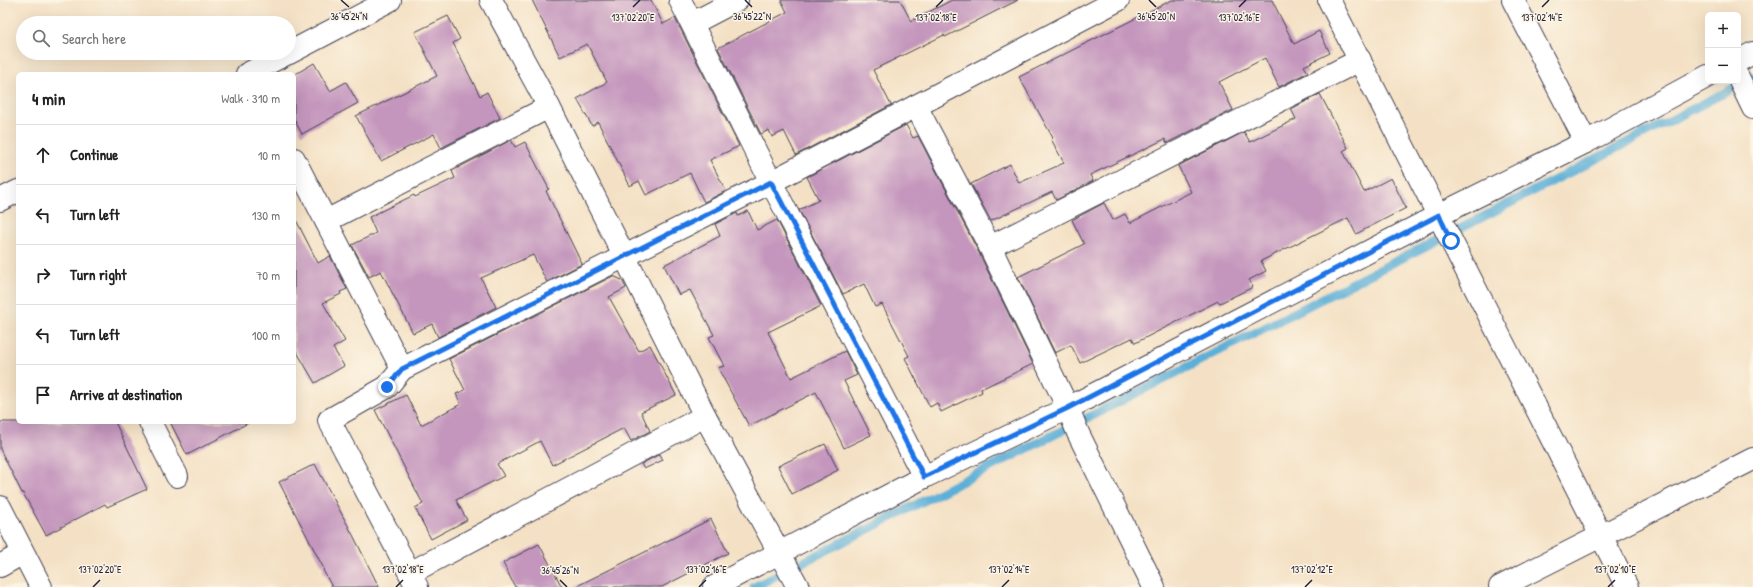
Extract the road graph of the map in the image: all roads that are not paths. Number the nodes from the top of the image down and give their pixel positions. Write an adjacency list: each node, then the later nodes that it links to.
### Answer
1 (390, 0): 9 (street)
2 (492, 0): 18 (street)
3 (680, 0): 8 (street)
4 (738, 0): 8 (street)
5 (1118, 0): 17 (street)
6 (1329, 0): 13 (street)
7 (1514, 0): 20 (street)
8 (692, 23): 22 (street)
9 (296, 49)
10 (1753, 53): 11 (street)
11 (1741, 59)
12 (275, 60): 14 (street)
13 (1360, 60): 26 (street); 27 (street)
14 (253, 72)
15 (1705, 78): 20 (street)
16 (1741, 83): 19 (street)
17 (916, 106): 22 (street); 27 (street)
18 (549, 107): 25 (street); 28 (street)
19 (1753, 108)
20 (1586, 142): 26 (street)
21 (296, 163): 25 (street)
22 (771, 182): 28 (street); 35 (street)
23 (16, 192): 24 (street)
24 (0, 200)
25 (326, 221): 29 (street)
26 (1445, 229): 31 (street); 37 (street)
27 (990, 247): 31 (street)
28 (625, 255): 29 (street); 30 (street)
29 (402, 369): 41 (street)
30 (705, 416): 40 (street); 41 (street)
31 (1073, 420): 35 (street); 44 (street)
32 (151, 424): 34 (street)
33 (1753, 459): 37 (street)
34 (177, 476)
35 (924, 477): 40 (street)
36 (0, 507): 38 (street)
37 (1601, 537): 45 (street); 46 (street)
38 (23, 553): 39 (street); 42 (street)
39 (0, 566)
40 (789, 570): 43 (street)
41 (414, 580)
42 (41, 587)
43 (714, 587)
44 (1154, 587)
45 (1500, 587)
46 (1627, 587)

